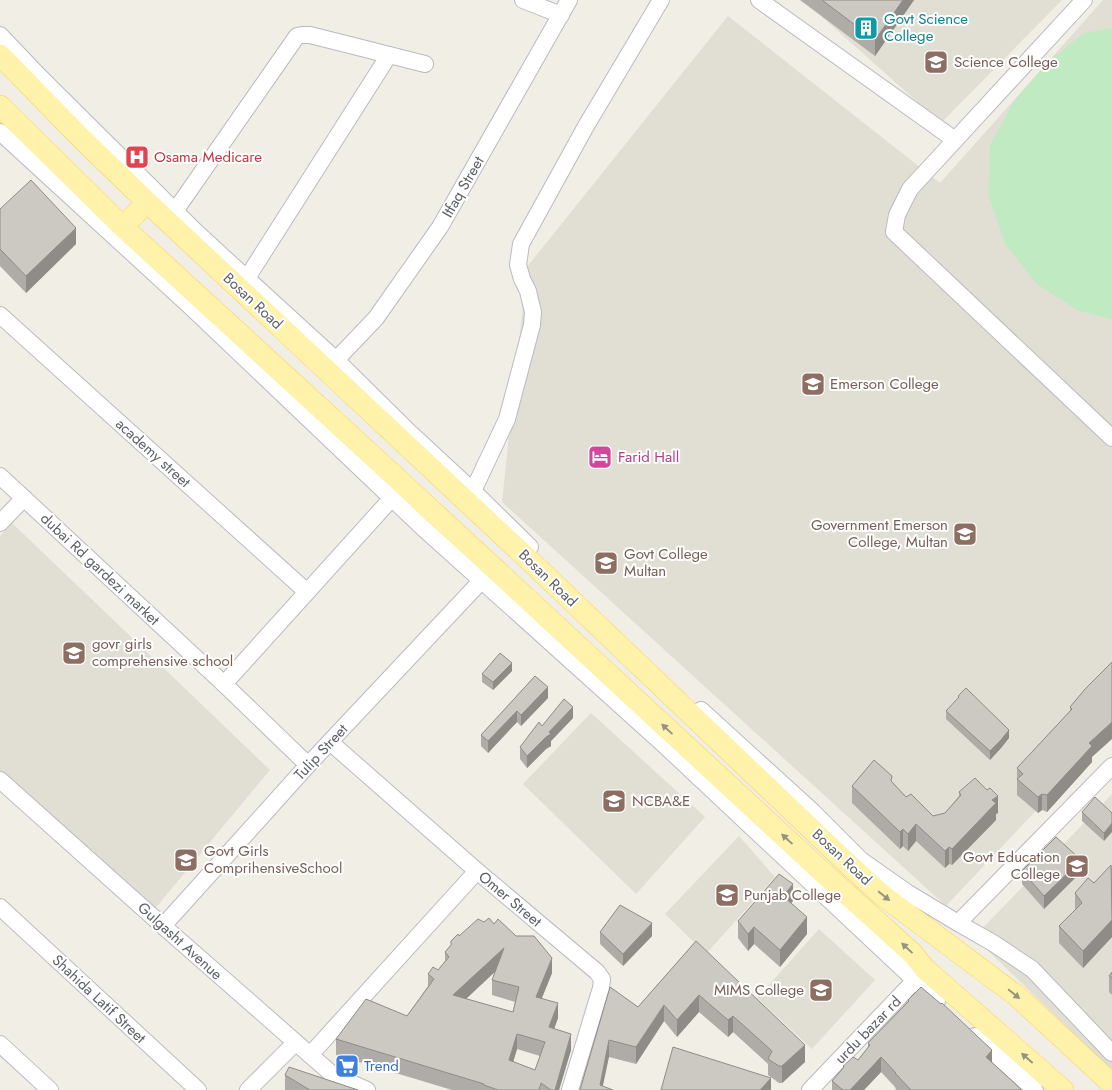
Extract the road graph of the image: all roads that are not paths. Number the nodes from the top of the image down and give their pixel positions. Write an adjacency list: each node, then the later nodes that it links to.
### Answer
1 (523, 0): 6 (street)
2 (570, 0): 6 (street, Itfaq Street)
3 (661, 0): 23 (street)
4 (759, 0): 13 (street)
5 (1084, 0): 13 (street)
6 (561, 16): 19 (street, Itfaq Street)
7 (0, 35): 15 (street)
8 (0, 54): 14 (main road, Bosan Road)
9 (389, 55): 10 (street); 15 (street); 17 (street)
10 (425, 64)
11 (2, 112): 16 (main road, Bosan Road)
12 (0, 132): 25 (street)
13 (955, 140): 21 (street)
14 (147, 202): 16 (main road); 19 (main road, Bosan Road)
15 (175, 211): 17 (street)
16 (123, 227): 20 (main road, Bosan Road)
17 (247, 278): 19 (street)
18 (0, 315): 28 (street, academy street)
19 (337, 370): 20 (main road); 23 (street); 45 (main road, Bosan Road, one-way to 45)
20 (317, 404): 38 (main road, Bosan Road, one-way to 20)
21 (1112, 438)
22 (0, 476): 24 (street, dubai Rd gardezi market)
23 (473, 491): 36 (street)
24 (24, 498): 26 (street); 29 (street, dubai Rd gardezi market)
25 (392, 498): 27 (street); 28 (street)
26 (0, 523)
27 (482, 580): 30 (street, Tulip Street); 38 (street)
28 (307, 592): 29 (street)
29 (224, 684): 31 (street, dubai Rd gardezi market)
30 (330, 742): 31 (street, Tulip Street); 34 (street, Omer Street)
31 (308, 765): 37 (street, Tulip Street)
32 (1112, 766): 36 (street)
33 (0, 780): 37 (street, Gulgasht Avenue)
34 (477, 871): 44 (street); 50 (street, Omer Street)
35 (0, 908): 47 (street, Shahida Latif Street)
36 (958, 923): 43 (street)
37 (163, 926): 41 (street, Gulgasht Avenue)
38 (920, 975): 39 (street); 51 (street, urdu bazar rd); 53 (main road, Bosan Road, one-way to 38)
39 (952, 1014)
40 (967, 1028): 52 (street)
41 (295, 1043): 44 (street, Gulgasht Avenue); 48 (street)
42 (0, 1044): 46 (street)
43 (1112, 1053)
44 (310, 1055): 49 (street, Gulgasht Avenue)
45 (1112, 1084)
46 (50, 1090)
47 (198, 1090)
48 (248, 1090)
49 (367, 1090)
50 (570, 1090)
51 (811, 1090)
52 (1035, 1090)
53 (1063, 1090)

